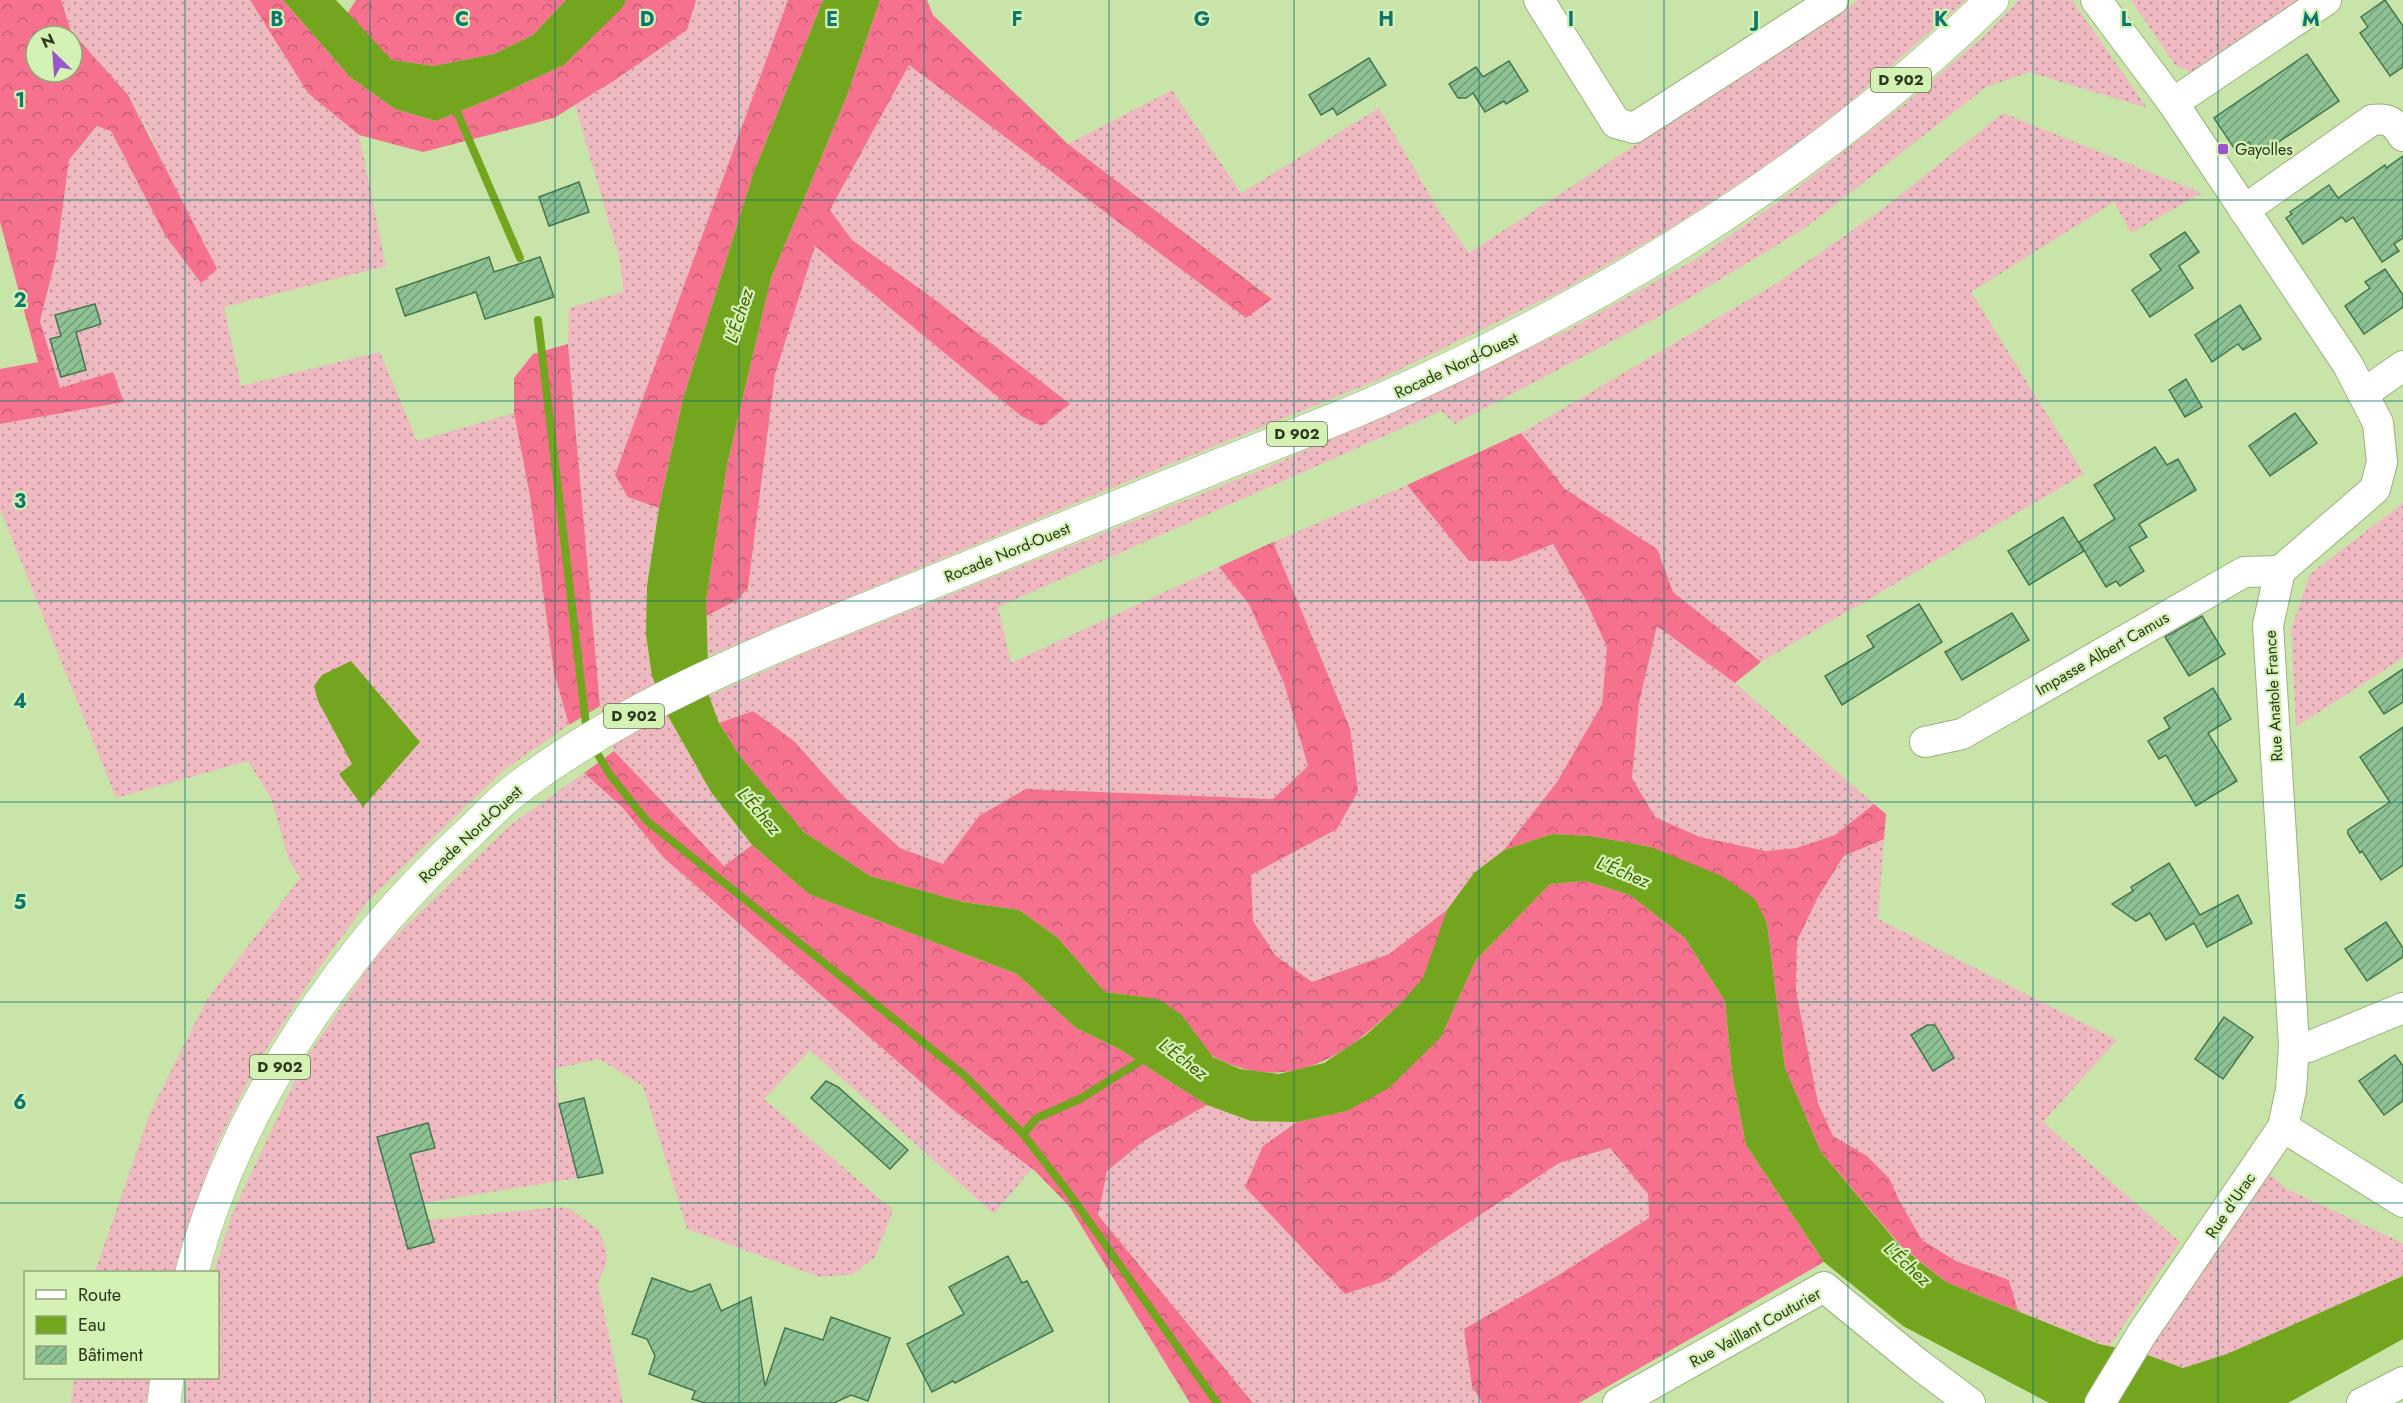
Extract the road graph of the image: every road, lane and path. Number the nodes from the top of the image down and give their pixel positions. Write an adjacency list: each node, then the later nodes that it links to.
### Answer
1 (1539, 0): 2 (street)
2 (1833, 0)
3 (1992, 0): 17 (main road, Rocade Nord-Ouest / D 902)
4 (2096, 0): 6 (street)
5 (2326, 0): 6 (street)
6 (2173, 103): 8 (street)
7 (2403, 136): 8 (street)
8 (2244, 210): 10 (street)
9 (2403, 366): 10 (street)
10 (2363, 394): 11 (street)
11 (2280, 571): 12 (street, Impasse Albert Camus); 14 (street, Rue Anatole France)
12 (1925, 742)
13 (2403, 1008): 14 (street)
14 (2294, 1045): 15 (street, Rue Anatole France)
15 (2283, 1127): 16 (street); 23 (street, Rue d'Urac)
16 (2403, 1202)
17 (192, 1271)
18 (167, 1379): 20 (main road)
19 (2403, 1382): 24 (street)
20 (164, 1403)
21 (1618, 1403): 22 (street, Rue Vaillant Couturier)
22 (1970, 1403)
23 (2100, 1403)
24 (2362, 1403)

